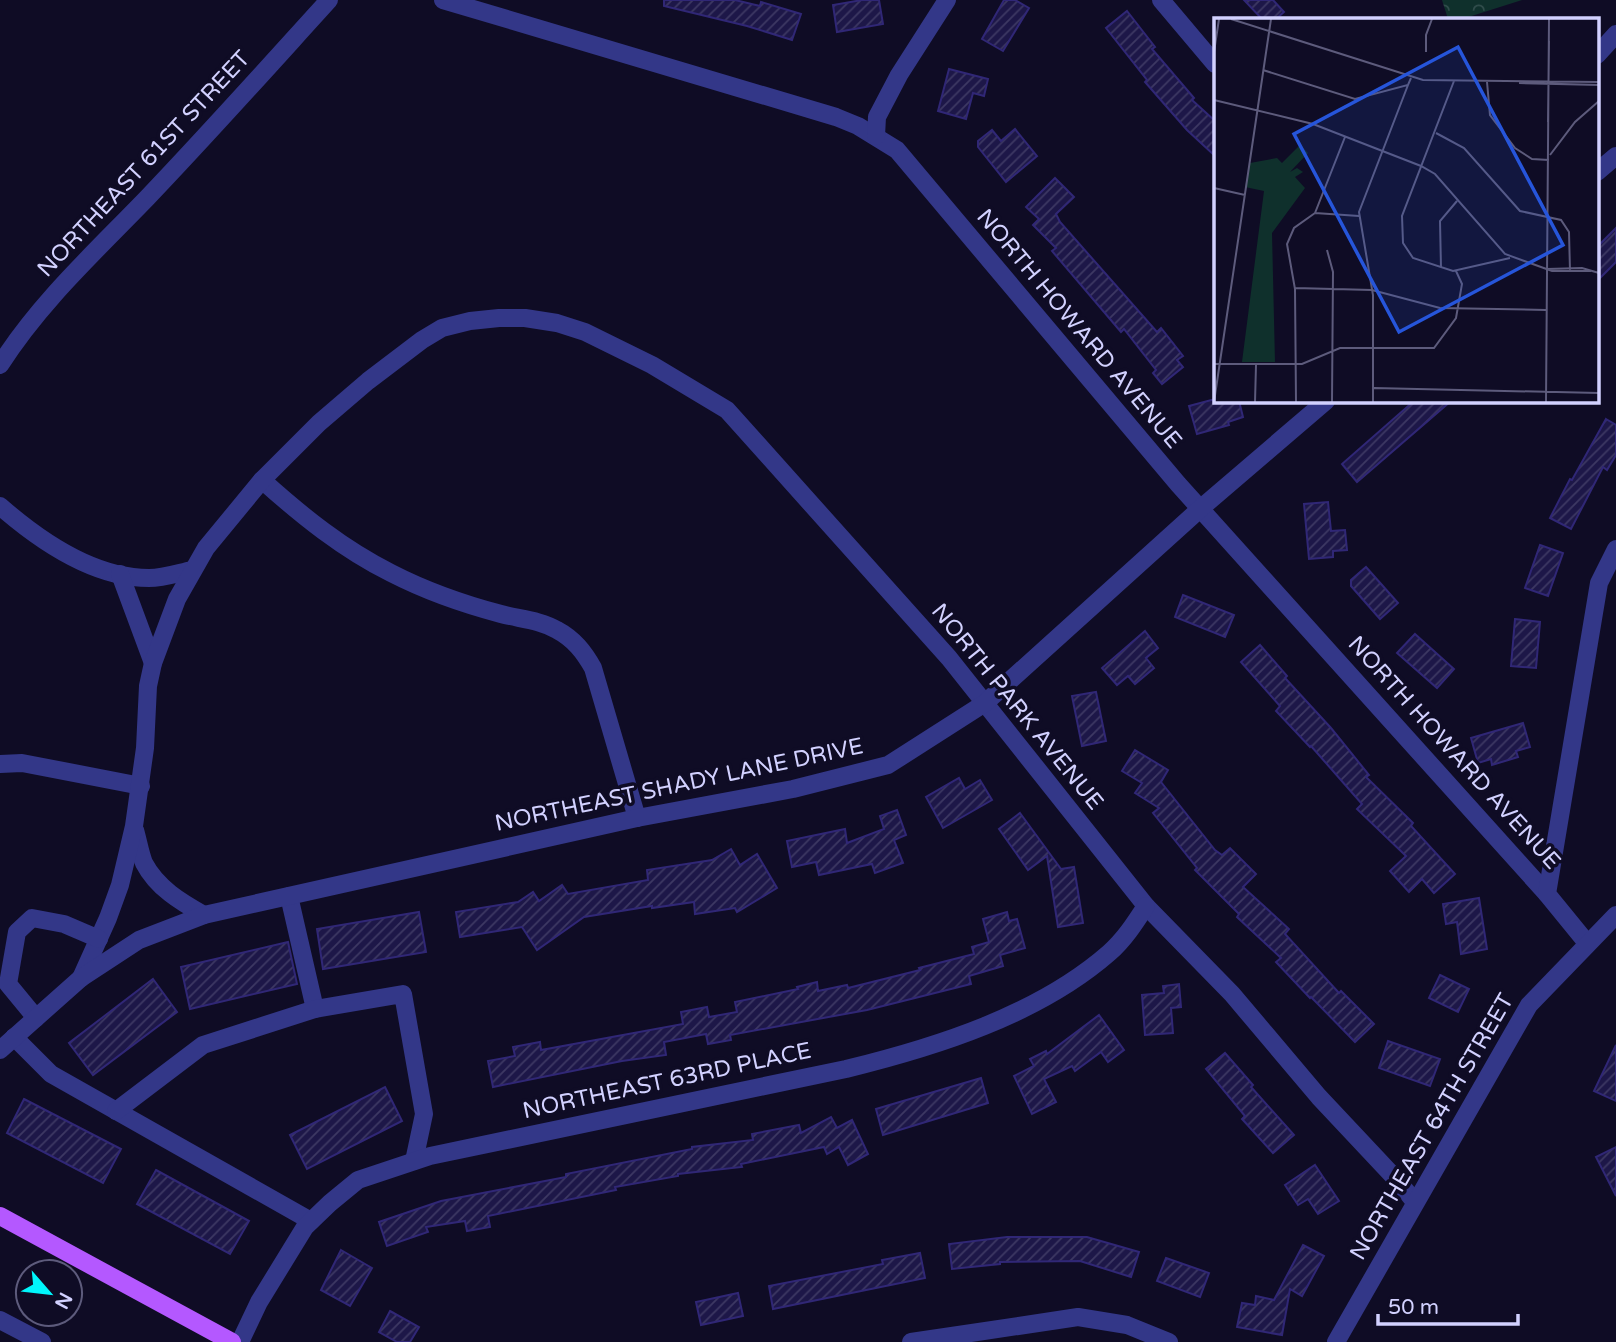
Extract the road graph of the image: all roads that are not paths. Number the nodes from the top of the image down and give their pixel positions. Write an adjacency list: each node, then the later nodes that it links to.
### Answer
1 (329, 0): 11 (street, NORTHEAST 61ST STREET)
2 (443, 0): 8 (street, NORTH HOWARD AVENUE)
3 (947, 0): 8 (street)
4 (1161, 0): 7 (street)
5 (1616, 34): 6 (street)
6 (1598, 54)
7 (1214, 63)
8 (876, 136): 15 (street, NORTH HOWARD AVENUE)
9 (1616, 156): 10 (street)
10 (1598, 171)
11 (0, 365)
12 (1325, 402): 15 (street, NORTHEAST SHADY LANE DRIVE)
13 (262, 480): 17 (street, NORTH PARK AVENUE); 20 (street, NORTH PARK AVENUE); 23 (street)
14 (0, 506): 18 (street)
15 (1201, 508): 20 (street, NORTHEAST SHADY LANE DRIVE); 25 (street, NORTH HOWARD AVENUE)
16 (1616, 549): 25 (street)
17 (192, 570): 18 (street); 19 (street, NORTH PARK AVENUE)
18 (120, 574): 19 (street)
19 (153, 663): 22 (street, NORTH PARK AVENUE)
20 (985, 703): 23 (street, NORTHEAST SHADY LANE DRIVE); 27 (street, NORTH PARK AVENUE)
21 (0, 764): 22 (street)
22 (141, 786): 24 (street, NORTH PARK AVENUE)
23 (637, 818): 26 (street, NORTHEAST SHADY LANE DRIVE)
24 (134, 826): 28 (street); 30 (street, NORTH PARK AVENUE)
25 (1547, 894): 31 (street)
26 (289, 896): 28 (street, NORTHEAST SHADY LANE DRIVE); 33 (street)
27 (1146, 906): 38 (street, NORTHEAST 63RD PLACE); 39 (street, NORTH PARK AVENUE)
28 (204, 915): 32 (street, NORTHEAST SHADY LANE DRIVE)
29 (1616, 915): 31 (street, NORTHEAST 64TH STREET)
30 (99, 939): 32 (street, NORTH PARK AVENUE); 34 (street)
31 (1587, 943): 39 (street, NORTHEAST 64TH STREET)
32 (81, 978): 34 (street, NORTHEAST SHADY LANE DRIVE)
33 (315, 1009): 37 (street); 38 (street)
34 (36, 1017): 35 (street, NORTHEAST SHADY LANE DRIVE)
35 (14, 1037): 36 (street, NORTHEAST SHADY LANE DRIVE); 37 (street)
36 (0, 1050)
37 (116, 1111): 41 (street)
38 (414, 1161): 41 (street, NORTHEAST 63RD PLACE)
39 (1415, 1202): 48 (street, NORTHEAST 64TH STREET)
40 (0, 1216): 44 (main road)
41 (311, 1222): 45 (street, NORTHEAST 63RD PLACE)
42 (0, 1320): 43 (street)
43 (42, 1342)
44 (232, 1342)
45 (240, 1342)
46 (911, 1342): 47 (street)
47 (1169, 1342)
48 (1336, 1342)

